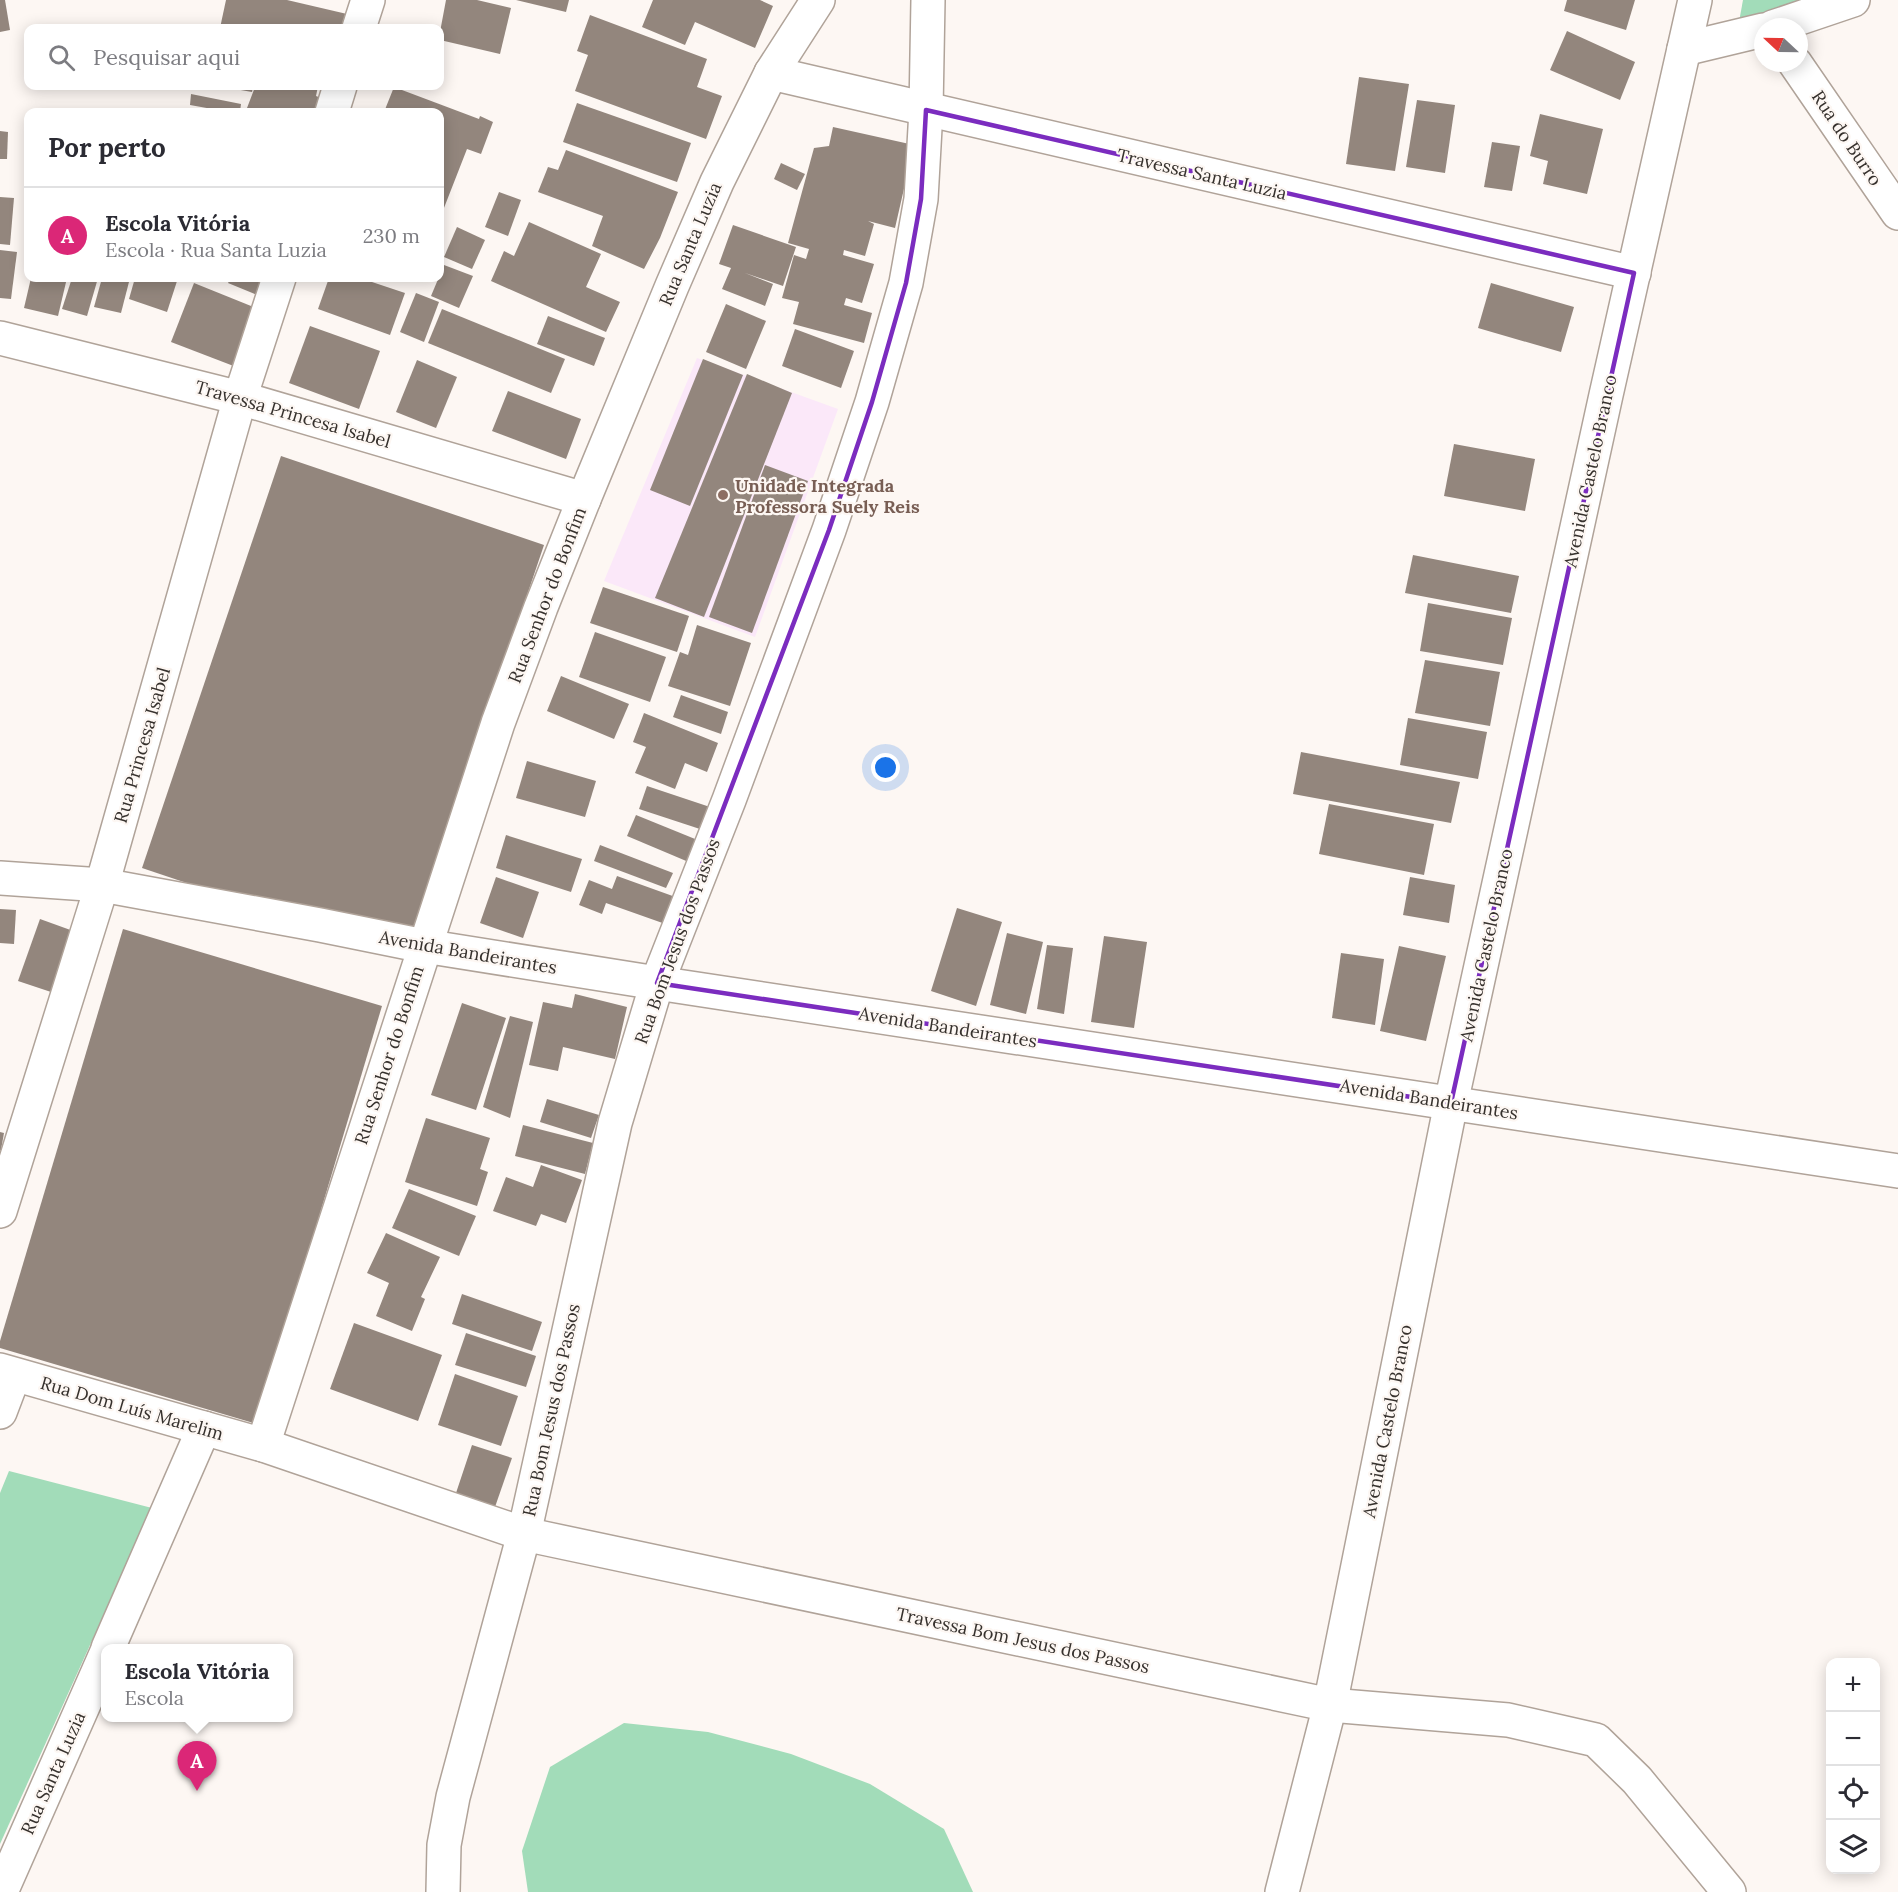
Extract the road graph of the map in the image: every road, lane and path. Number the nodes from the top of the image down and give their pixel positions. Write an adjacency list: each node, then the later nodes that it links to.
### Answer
1 (368, 0): 7 (street)
2 (818, 0): 11 (street, Rua Santa Luzia)
3 (928, 0): 14 (street, Rua Bom Jesus dos Passos)
4 (1695, 0): 9 (street, Avenida Castelo Branco)
5 (1853, 0): 6 (street)
6 (1800, 18)
7 (359, 24)
8 (1754, 32): 9 (street)
9 (1684, 49): 16 (street, Avenida Castelo Branco)
10 (1801, 72): 15 (street, Rua do Burro)
11 (771, 73): 14 (street, Travessa Santa Luzia); 20 (street, Rua Santa Luzia)
12 (339, 90): 13 (street)
13 (333, 108)
14 (927, 110): 16 (street, Travessa Santa Luzia); 24 (street, Rua Bom Jesus dos Passos)
15 (1898, 213)
16 (1634, 273): 25 (street, Avenida Castelo Branco)
17 (278, 282): 19 (street, Rua Princesa Isabel)
18 (0, 338): 19 (street, Travessa Princesa Isabel)
19 (240, 398): 20 (street, Travessa Princesa Isabel); 22 (street, Rua Princesa Isabel)
20 (584, 499): 23 (street, Rua Senhor do Bonfim)
21 (0, 878): 22 (street, Avenida Bandeirantes)
22 (102, 885): 23 (street, Avenida Bandeirantes); 27 (street, Rua Princesa Isabel)
23 (424, 946): 24 (street, Avenida Bandeirantes); 31 (street, Rua Senhor do Bonfim)
24 (657, 983): 25 (street, Avenida Bandeirantes); 32 (street, Rua Bom Jesus dos Passos)
25 (1451, 1103): 26 (street, Avenida Bandeirantes); 35 (street, Avenida Castelo Branco)
26 (1898, 1171)
27 (0, 1211)
28 (7, 1372): 29 (street); 30 (street, Rua Dom Luís Marelim)
29 (0, 1412)
30 (204, 1428): 31 (street, Rua Dom Luís Marelim); 33 (street)
31 (263, 1445): 32 (street, Travessa Bom Jesus dos Passos)
32 (524, 1534): 35 (street, Travessa Bom Jesus dos Passos); 37 (street, Rua Bom Jesus dos Passos)
33 (110, 1644)
34 (101, 1663): 36 (street, Rua Santa Luzia)
35 (1330, 1705): 38 (street, Avenida Castelo Branco); 39 (street, Travessa Bom Jesus dos Passos)
36 (1, 1892)
37 (443, 1892)
38 (1282, 1892)
39 (1729, 1892)

